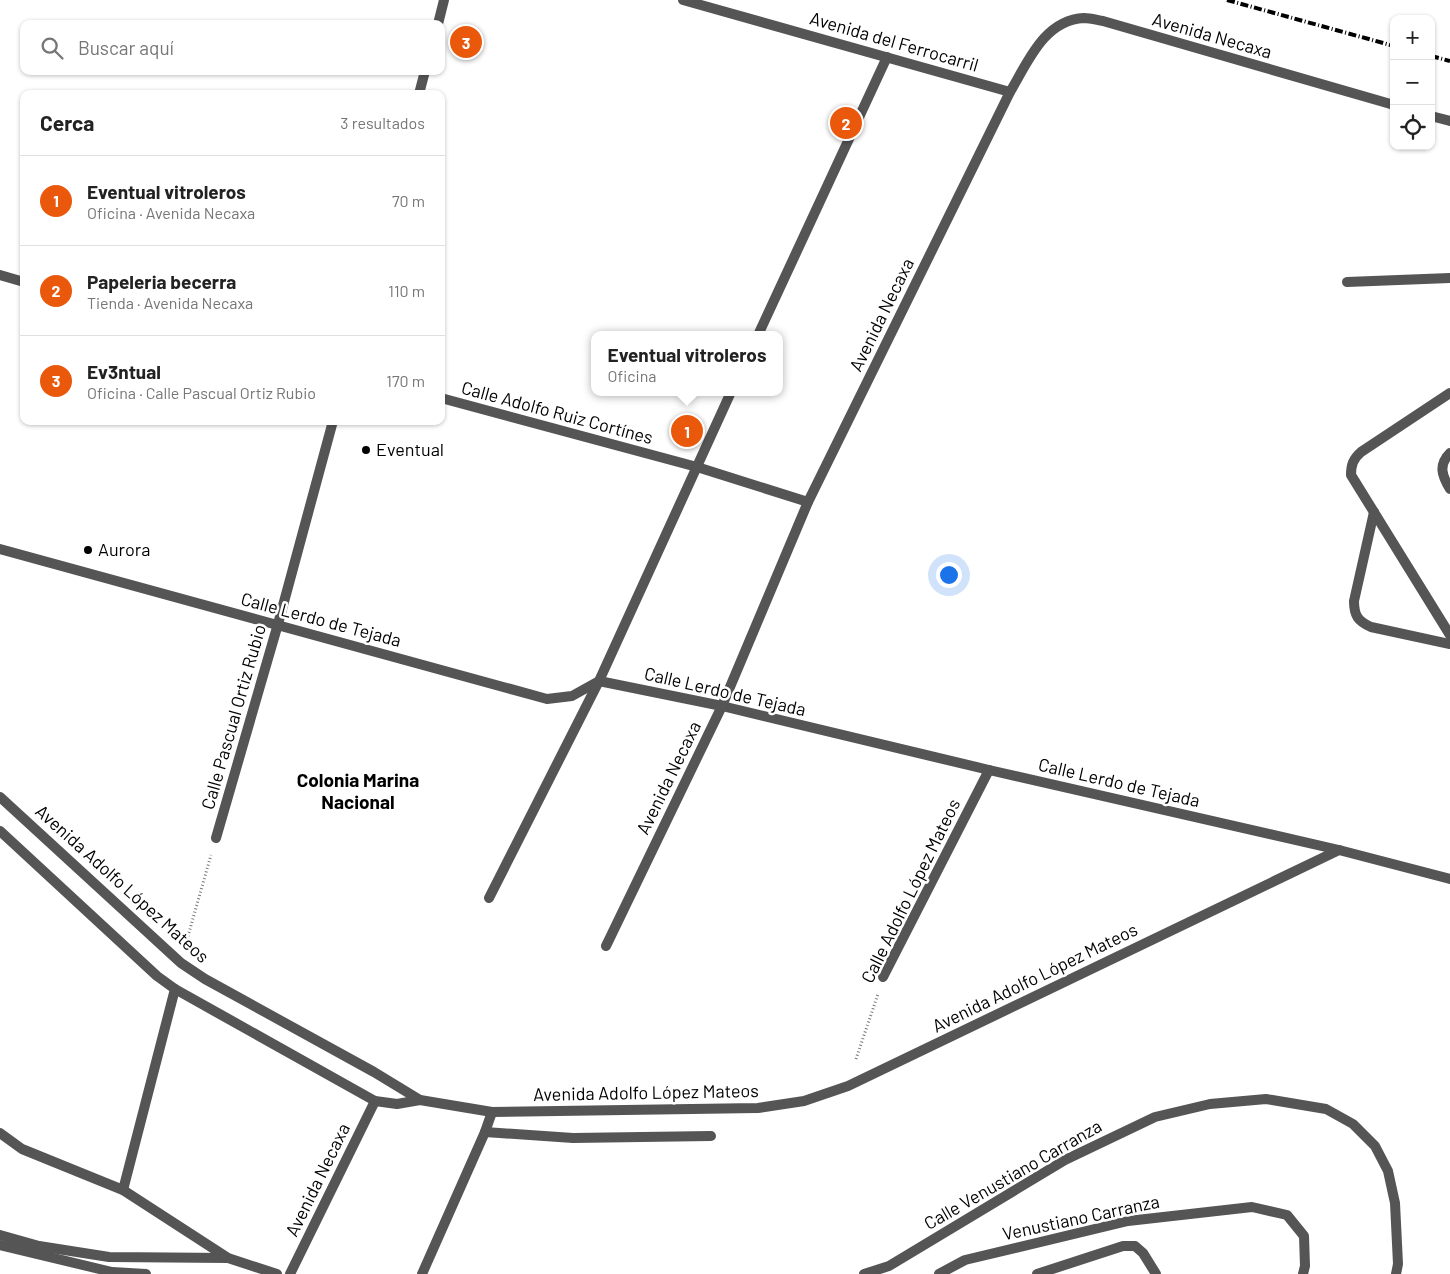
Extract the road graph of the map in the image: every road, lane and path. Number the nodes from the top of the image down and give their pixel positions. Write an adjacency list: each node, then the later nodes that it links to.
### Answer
1 (444, 0): 3 (street)
2 (683, 0): 4 (street, Avenida del Ferrocarril)
3 (439, 20)
4 (887, 57): 7 (street, Avenida del Ferrocarril); 15 (street)
5 (424, 75): 6 (street)
6 (421, 90)
7 (1010, 92): 8 (street, Avenida Necaxa); 23 (street, Avenida Necaxa)
8 (1390, 104)
9 (1435, 117): 10 (street)
10 (1450, 121)
11 (0, 275): 13 (street)
12 (1450, 278): 14 (street)
13 (20, 281)
14 (1347, 282)
15 (760, 331)
16 (1450, 393): 24 (street)
17 (729, 396): 21 (street)
18 (445, 399): 21 (street, Calle Adolfo Ruiz Cortínes)
19 (332, 425): 26 (street, Calle Pascual Ortiz Rubio)
20 (1450, 453): 22 (street)
21 (697, 467): 23 (street, Calle Adolfo Ruiz Cortínes); 29 (street)
22 (1450, 488)
23 (808, 502): 30 (street, Avenida Necaxa)
24 (1374, 512): 27 (street); 28 (street)
25 (0, 549): 26 (street, Calle Lerdo de Tejada)
26 (278, 624): 29 (street, Calle Lerdo de Tejada); 34 (street, Calle Pascual Ortiz Rubio)
27 (1450, 635)
28 (1450, 644)
29 (599, 681): 30 (street, Calle Lerdo de Tejada); 37 (street)
30 (722, 706): 31 (street, Calle Lerdo de Tejada); 38 (street, Avenida Necaxa)
31 (989, 770): 35 (street, Calle Lerdo de Tejada); 40 (street, Calle Adolfo López Mateos)
32 (0, 798): 39 (street, Avenida Adolfo López Mateos)
33 (0, 831): 41 (street)
34 (216, 838): 39 (path)
35 (1339, 850): 36 (street, Calle Lerdo de Tejada); 42 (street, Avenida Adolfo López Mateos)
36 (1450, 879)
37 (489, 898)
38 (606, 946)
39 (181, 963): 43 (street, Avenida Adolfo López Mateos)
40 (883, 977): 42 (path, Calle Adolfo López Mateos)
41 (175, 989): 44 (street); 49 (street)
42 (848, 1086): 45 (street, Avenida Adolfo López Mateos)
43 (420, 1100): 44 (street); 45 (street, Avenida Adolfo López Mateos)
44 (376, 1101): 56 (street, Avenida Necaxa)
45 (492, 1112): 46 (street)
46 (485, 1132): 48 (street); 57 (street)
47 (0, 1133): 49 (street)
48 (711, 1136)
49 (123, 1190): 52 (street)
50 (0, 1235): 52 (street)
51 (0, 1245): 54 (street)
52 (228, 1258): 55 (street)
53 (1397, 1269): 58 (street, Calle Venustiano Carranza)
54 (146, 1274)
55 (277, 1274)
56 (290, 1274)
57 (422, 1274)
58 (864, 1274)
59 (939, 1274): 62 (street, Venustiano Carranza)
60 (1036, 1274): 61 (street, Venustiano Carranza)
61 (1156, 1274)
62 (1303, 1274)

